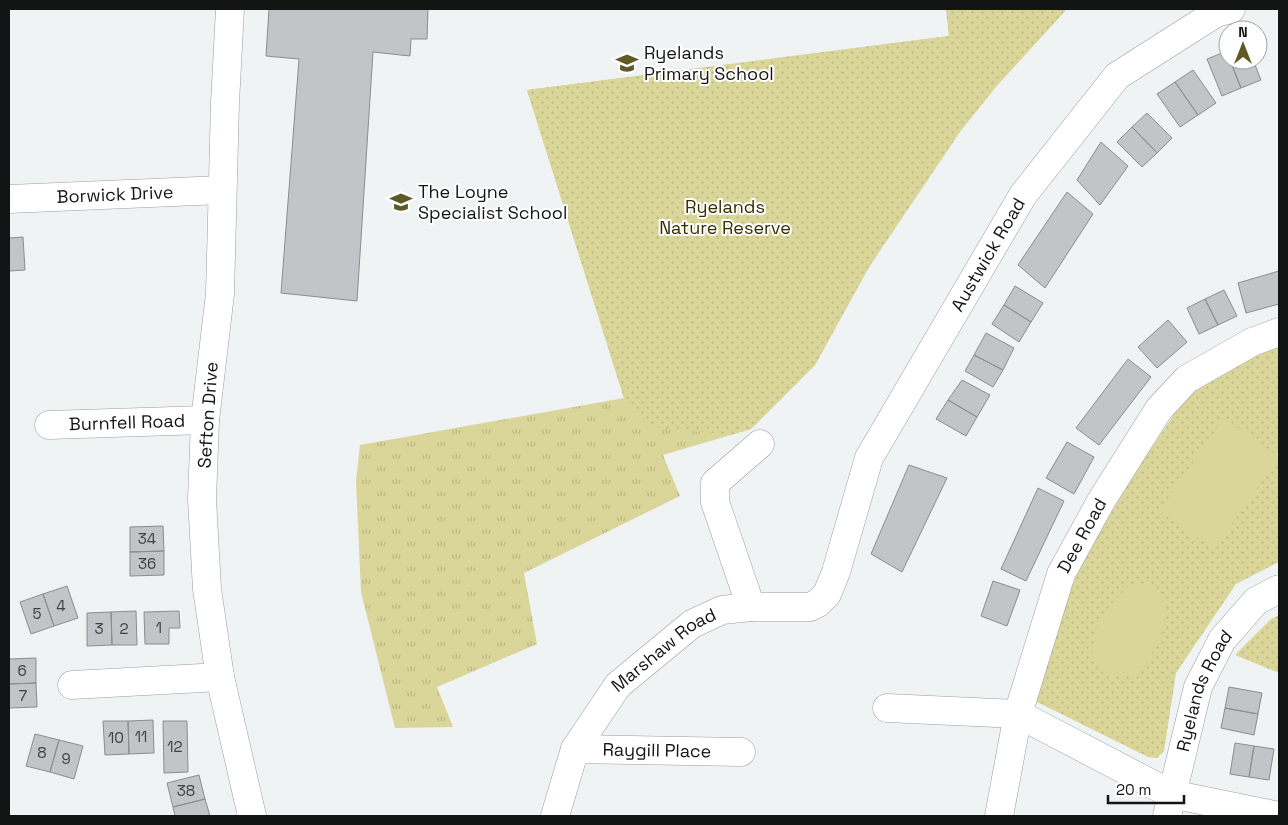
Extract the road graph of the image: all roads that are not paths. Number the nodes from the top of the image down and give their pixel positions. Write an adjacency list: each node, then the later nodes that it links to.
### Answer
1 (230, 9): 3 (street, Sefton Drive)
2 (1231, 9): 9 (street, Austwick Road)
3 (222, 190): 4 (street, Borwick Drive); 6 (street, Sefton Drive)
4 (9, 199)
5 (1279, 332): 15 (street, Dee Road)
6 (205, 420): 7 (street, Burnfell Road); 12 (street, Sefton Drive)
7 (49, 425)
8 (760, 444): 11 (street)
9 (836, 572): 11 (street, Marshaw Road)
10 (1279, 589): 18 (street, Ryelands Road)
11 (751, 607): 16 (street, Marshaw Road)
12 (220, 678): 13 (street); 19 (street, Sefton Drive)
13 (72, 685)
14 (887, 708): 15 (street)
15 (1018, 714): 18 (street); 21 (street, Dee Road)
16 (575, 749): 17 (street, Raygill Place); 20 (street, Marshaw Road)
17 (741, 752)
18 (1169, 805): 22 (street)
19 (252, 816)
20 (555, 816)
21 (999, 816)
22 (1279, 816)

